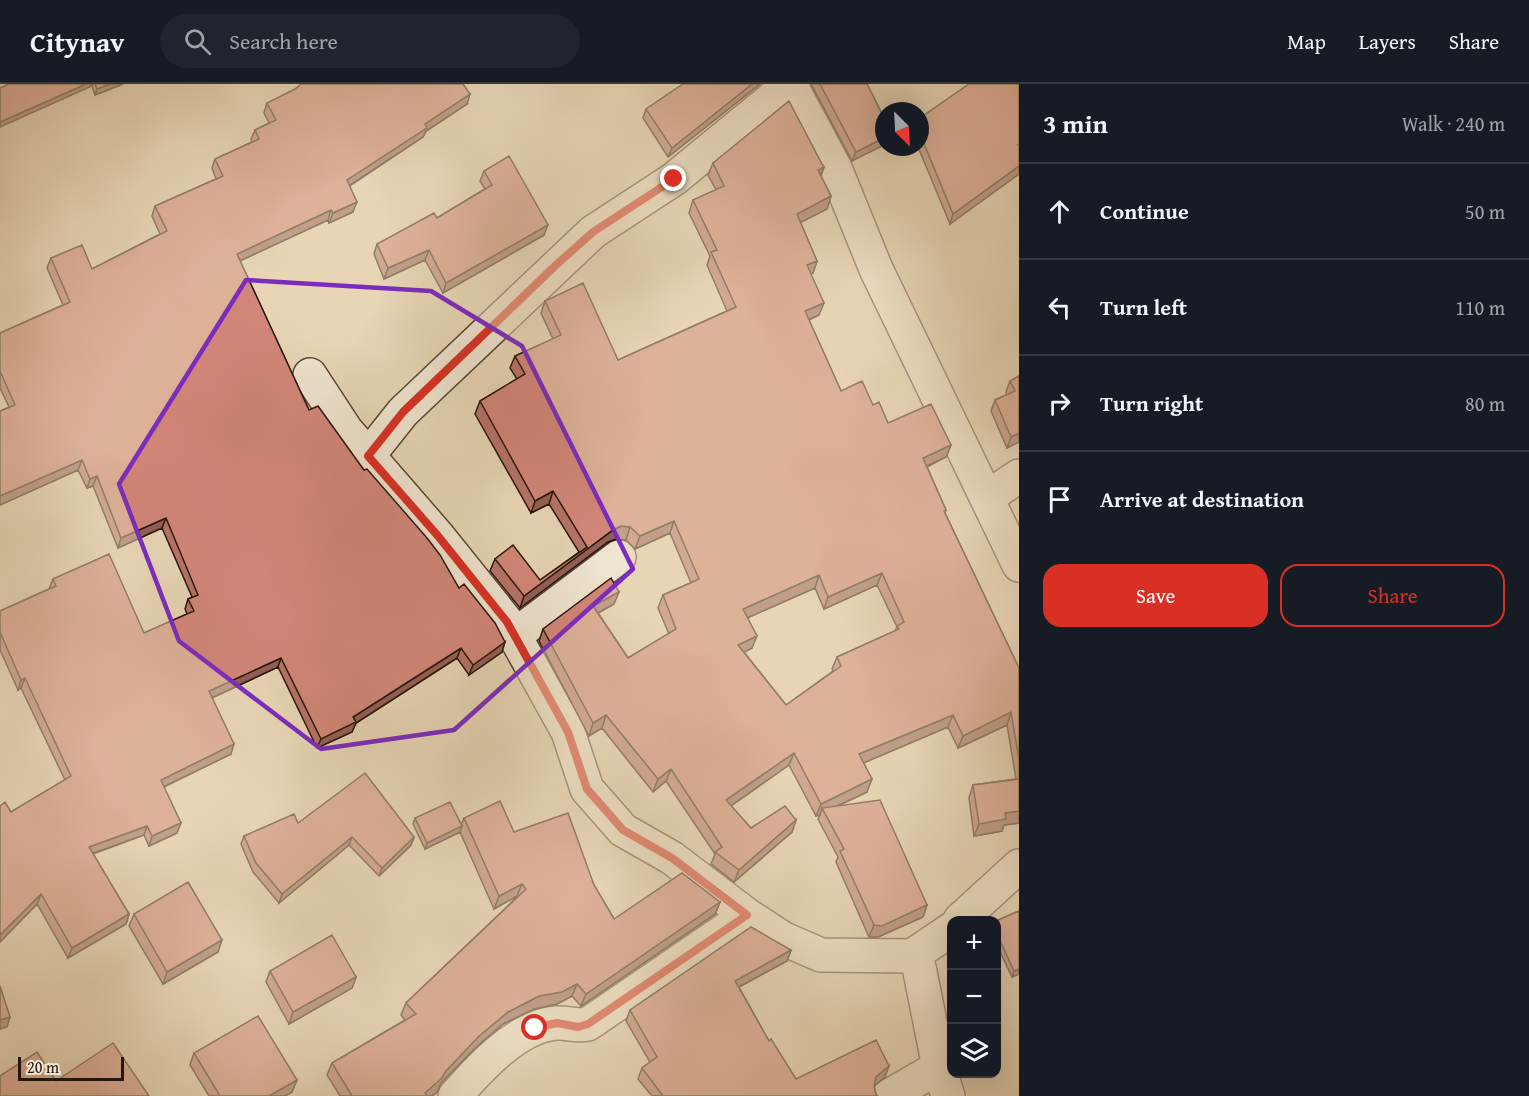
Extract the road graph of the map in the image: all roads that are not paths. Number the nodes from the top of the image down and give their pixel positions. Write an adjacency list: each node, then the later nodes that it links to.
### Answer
1 (790, 84): 3 (street); 5 (street)
2 (310, 375): 3 (street)
3 (368, 456): 8 (street)
4 (1019, 476): 5 (street)
5 (988, 497): 7 (street)
6 (619, 557): 8 (street)
7 (1019, 565)
8 (514, 636): 10 (street)
9 (1019, 866): 11 (street)
10 (747, 915): 13 (street); 15 (street)
11 (965, 916)
12 (947, 932): 13 (street)
13 (912, 956): 14 (street)
14 (943, 1082): 16 (street)
15 (455, 1096)
16 (889, 1096)

